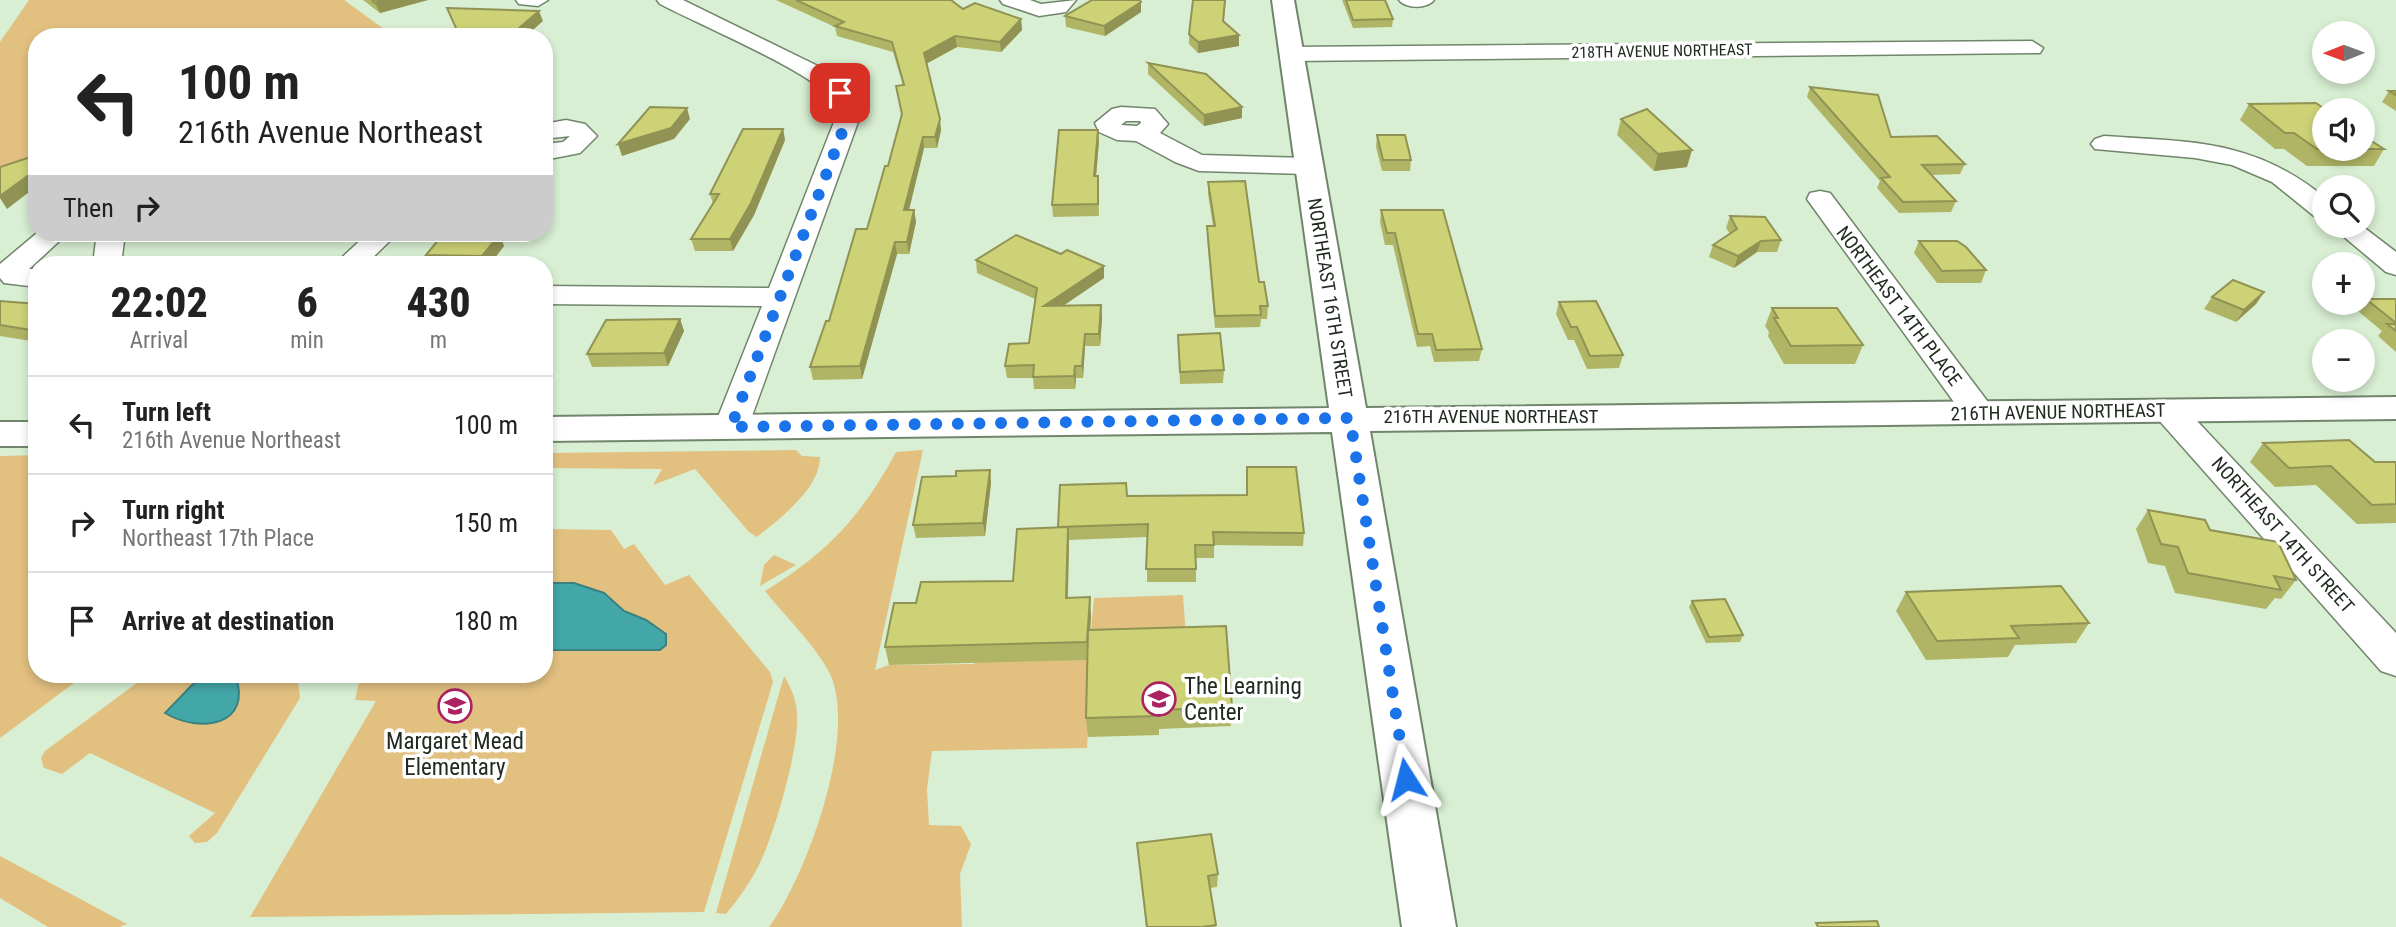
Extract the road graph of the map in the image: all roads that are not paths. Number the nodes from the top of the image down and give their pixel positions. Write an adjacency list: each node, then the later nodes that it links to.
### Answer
1 (526, 0): 2 (street)
2 (538, 0)
3 (667, 0): 25 (street)
4 (1010, 0): 5 (street)
5 (1066, 0)
6 (1283, 0): 10 (street, NORTHEAST 16TH STREET)
7 (1409, 0): 8 (street)
8 (1424, 0)
9 (2032, 48): 10 (street, 218TH AVENUE NORTHEAST)
10 (1291, 54): 15 (street, NORTHEAST 16TH STREET)
11 (553, 131): 14 (street)
12 (1142, 134): 15 (street)
13 (2104, 144): 17 (street)
14 (553, 151)
15 (1308, 166): 29 (street, NORTHEAST 16TH STREET)
16 (1820, 199): 28 (street, NORTHEAST 14TH PLACE)
17 (2312, 201)
18 (2360, 238): 22 (street)
19 (43, 242): 23 (street)
20 (374, 242): 21 (street)
21 (358, 256)
22 (2396, 266)
23 (28, 278)
24 (553, 295): 25 (street)
25 (781, 297): 30 (street)
26 (2396, 408): 27 (street, 216TH AVENUE NORTHEAST)
27 (2169, 411): 28 (street, 216TH AVENUE NORTHEAST); 34 (street, NORTHEAST 14TH STREET)
28 (1979, 413): 29 (street, 216TH AVENUE NORTHEAST)
29 (1350, 418): 30 (street, 216TH AVENUE NORTHEAST); 35 (street, NORTHEAST 16TH STREET)
30 (731, 427): 31 (street, 216TH AVENUE NORTHEAST)
31 (553, 429)
32 (0, 434): 33 (street)
33 (28, 434)
34 (2396, 660)
35 (1429, 927)

